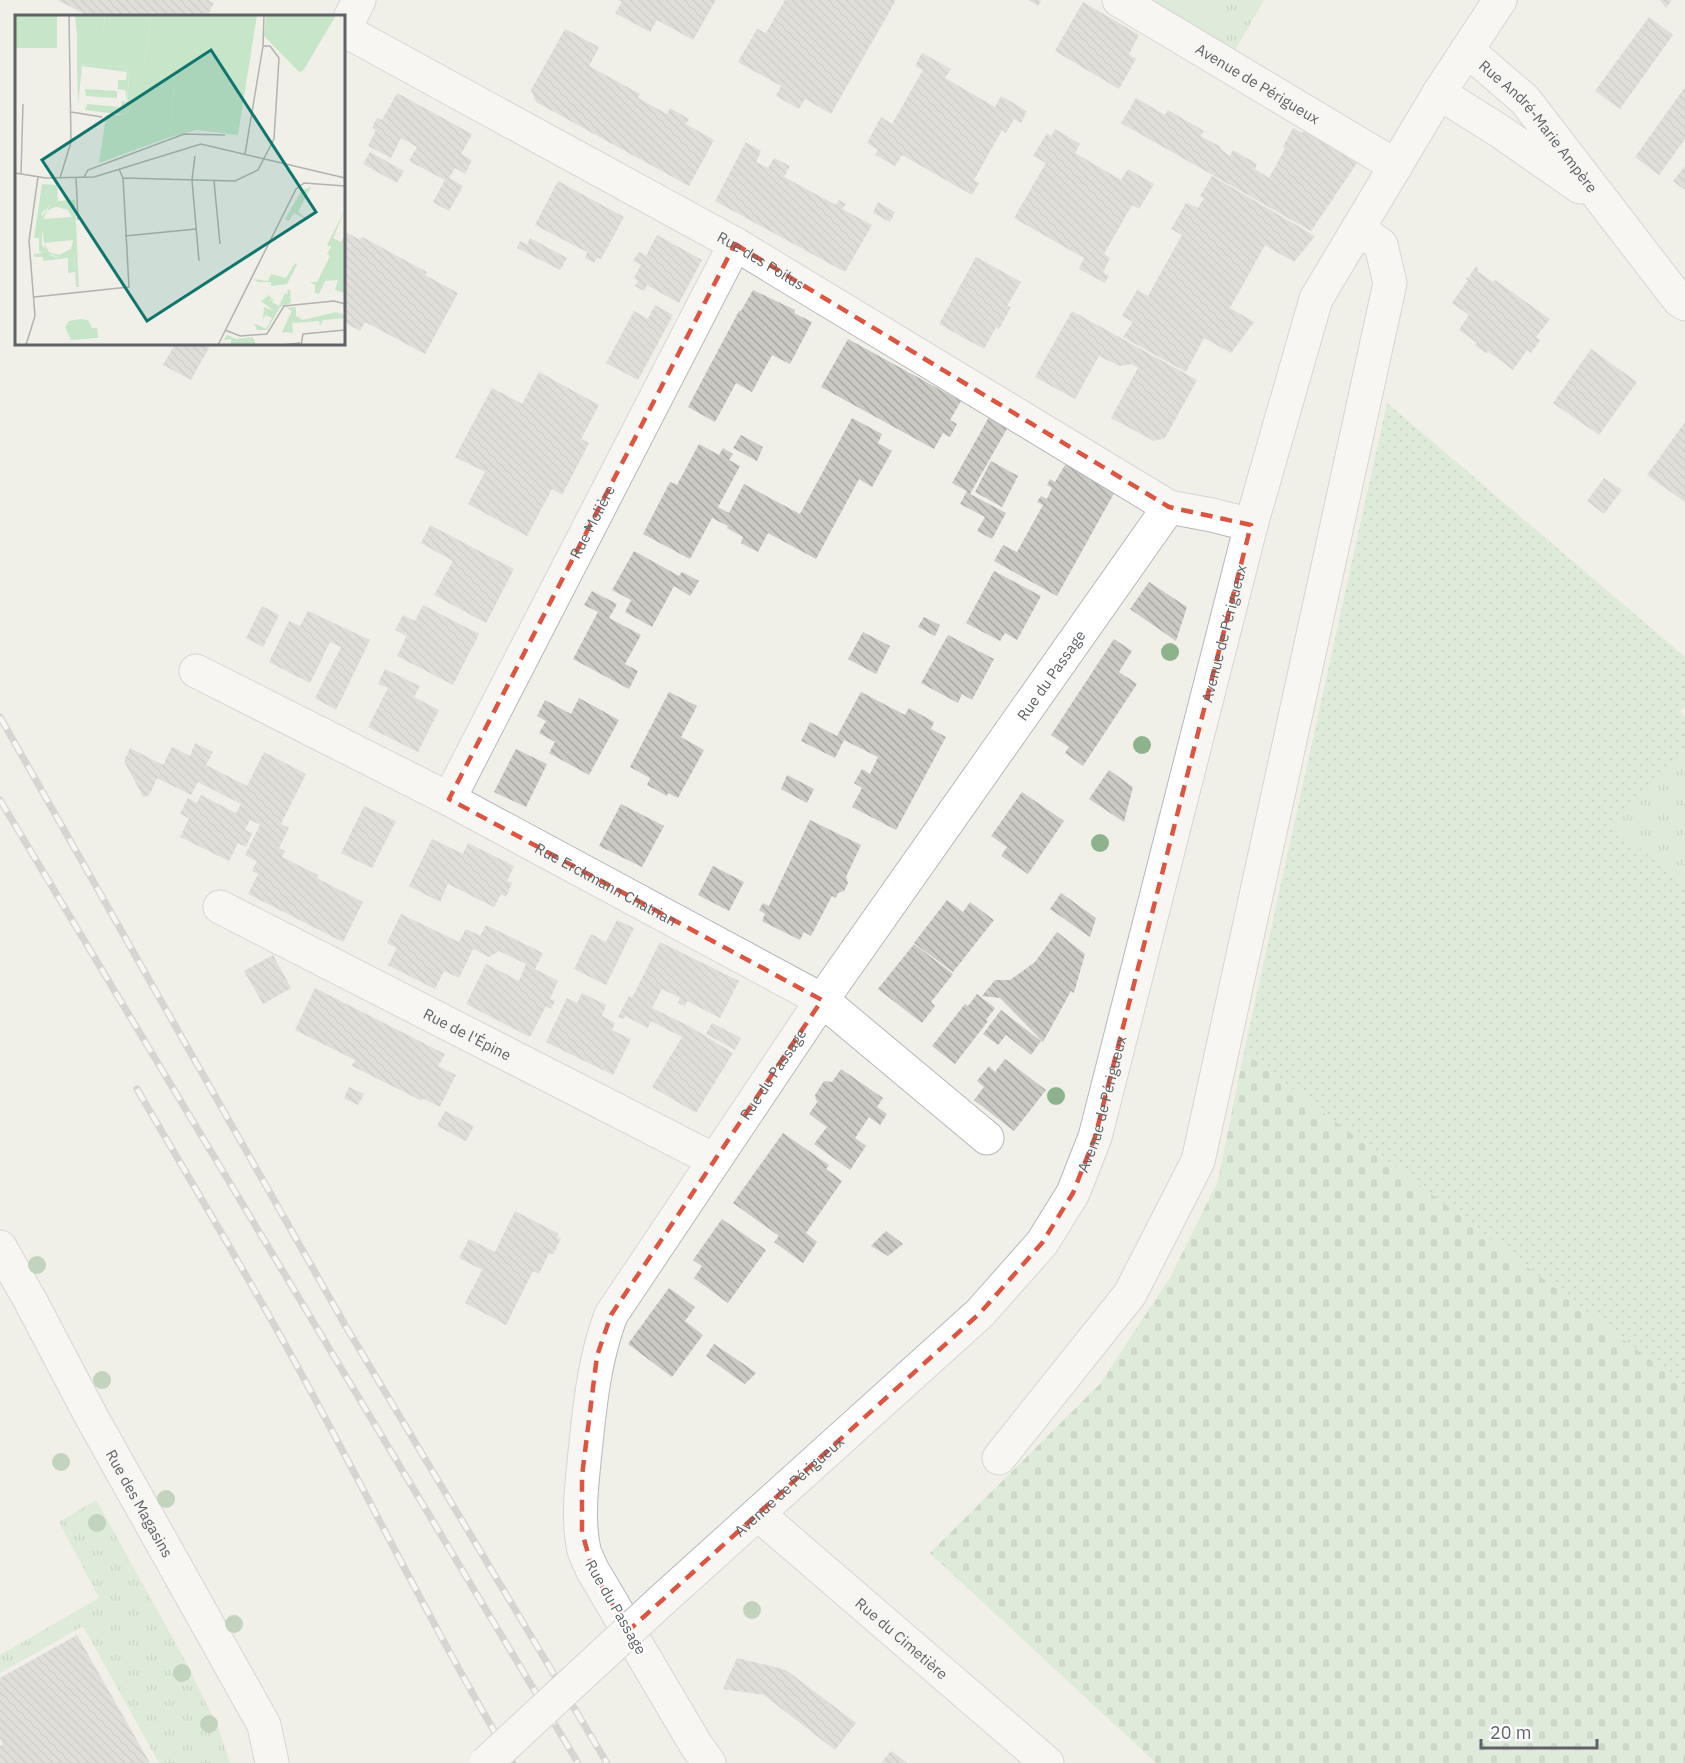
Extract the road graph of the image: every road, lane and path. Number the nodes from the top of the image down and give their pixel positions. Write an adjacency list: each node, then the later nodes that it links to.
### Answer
1 (359, 0): 4 (street)
2 (1119, 0): 8 (street, Avenue de Périgueux)
3 (1500, 0): 6 (street, Avenue de Périgueux)
4 (345, 28)
5 (345, 31): 11 (street, Rue des Poilus)
6 (1467, 50): 7 (street, Avenue de Périgueux); 9 (street, Rue André-Marie Ampère)
7 (1439, 93): 8 (street, Avenue de Périgueux); 9 (street, Rue André-Marie Ampère)
8 (1396, 166): 10 (street, Avenue de Périgueux)
9 (1606, 206): 12 (street, Rue André-Marie Ampère)
10 (1358, 228): 14 (street, Avenue de Périgueux); 22 (street)
11 (735, 244): 13 (street, Rue des Poilus); 16 (street, Rue Molière)
12 (1685, 304)
13 (1169, 507): 14 (street); 18 (street, Rue du Passage)
14 (1251, 525): 23 (street, Avenue de Périgueux)
15 (196, 671): 16 (street, Rue Erckmann Chatrian)
16 (449, 799): 18 (street, Rue Erckmann Chatrian)
17 (220, 907): 20 (street, Rue de l'Épine)
18 (822, 1000): 19 (street, Rue Erckmann Chatrian); 20 (street, Rue du Passage)
19 (987, 1138)
20 (714, 1160): 26 (street, Rue du Passage)
21 (0, 1247): 24 (street, Rue des Magasins)
22 (999, 1458)
23 (758, 1514): 25 (street, Avenue de Périgueux, bridge); 27 (street, Rue du Cimetière)
24 (272, 1763)
25 (486, 1763)
26 (709, 1763)
27 (1047, 1763)

